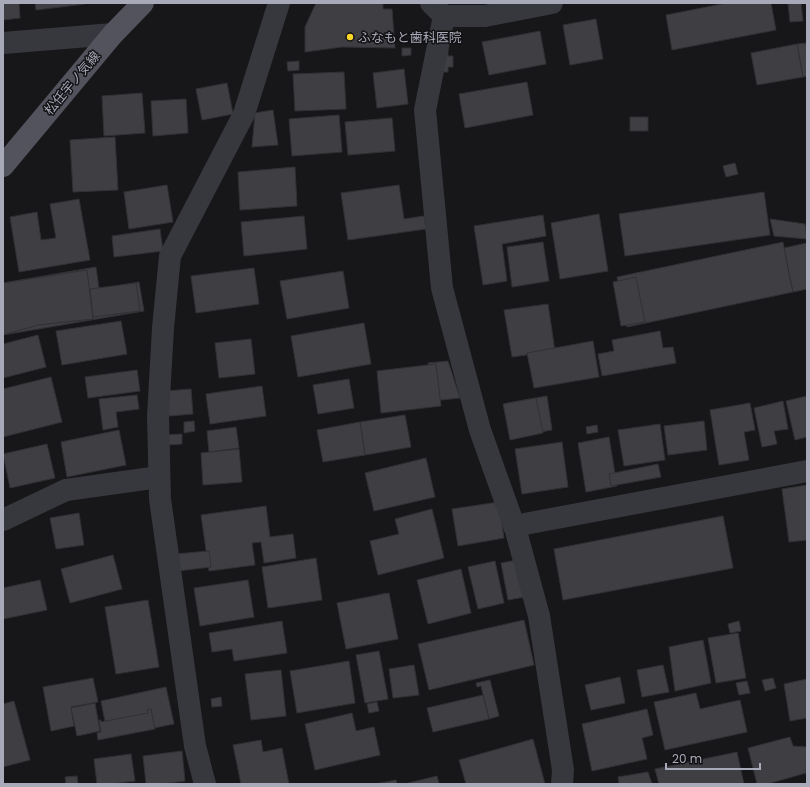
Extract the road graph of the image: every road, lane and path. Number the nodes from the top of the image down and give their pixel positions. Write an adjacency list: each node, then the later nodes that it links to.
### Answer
1 (143, 3): 5 (main road, 松任宇ノ気線)
2 (279, 3): 9 (street)
3 (552, 3): 4 (street)
4 (438, 10): 11 (street)
5 (113, 34): 6 (street); 7 (main road, 松任宇ノ気線)
6 (3, 43)
7 (3, 166)
8 (807, 471): 11 (street)
9 (159, 477): 10 (street); 12 (street)
10 (3, 520)
11 (514, 526): 13 (street)
12 (205, 784)
13 (562, 784)

